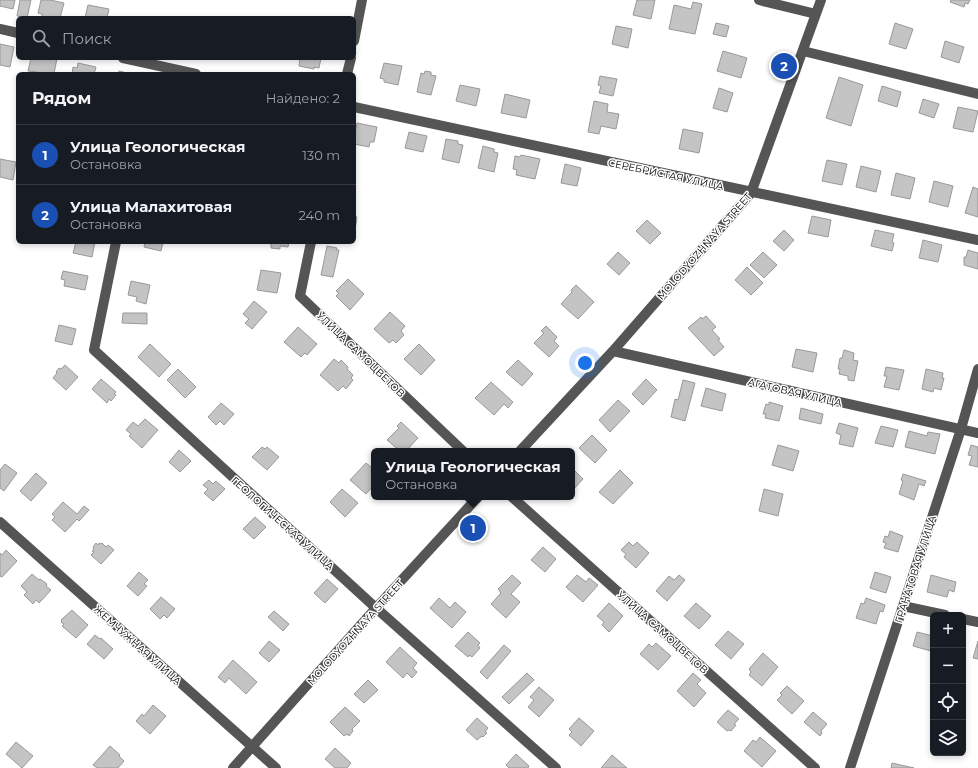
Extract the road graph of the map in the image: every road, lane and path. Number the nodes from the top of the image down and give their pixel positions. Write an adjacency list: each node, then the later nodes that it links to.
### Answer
1 (362, 0): 6 (street)
2 (759, 0): 4 (street)
3 (821, 0): 4 (street, MOLODYOZHNAYA STREET)
4 (816, 14): 8 (street, MOLODYOZHNAYA STREET)
5 (0, 29): 7 (street)
6 (356, 31)
7 (16, 33)
8 (803, 51): 14 (street); 16 (street, MOLODYOZHNAYA STREET)
9 (128, 60): 11 (street)
10 (350, 60): 13 (street)
11 (151, 69): 12 (street)
12 (178, 72)
13 (347, 72)
14 (978, 94)
15 (356, 108): 16 (street, СЕРЕБРИСТАЯ УЛИЦА)
16 (751, 193): 17 (street, СЕРЕБРИСТАЯ УЛИЦА); 20 (street, MOLODYOZHNAYA STREET)
17 (978, 240)
18 (116, 244): 30 (street, ГЕОЛОГИЧЕСКАЯ УЛИЦА)
19 (311, 244): 24 (street, УЛИЦА САМОЦВЕТОВ)
20 (613, 351): 22 (street, АГАТОВАЯ УЛИЦА); 25 (street, MOLODYOZHNAYA STREET)
21 (978, 369): 22 (street, ГРАНАТОВАЯ УЛИЦА)
22 (961, 429): 23 (street, АГАТОВАЯ УЛИЦА); 29 (street, ГРАНАТОВАЯ УЛИЦА)
23 (978, 433)
24 (460, 448)
25 (523, 448)
26 (475, 500): 30 (street, MOLODYOZHNAYA STREET)
27 (515, 500): 38 (street, УЛИЦА САМОЦВЕТОВ)
28 (0, 522): 34 (street, ЖЕМЧУЖНАЯ УЛИЦА)
29 (904, 606): 31 (street); 39 (street, ГРАНАТОВАЯ УЛИЦА)
30 (376, 608): 34 (street, MOLODYOZHNAYA STREET); 37 (street, ГЕОЛОГИЧЕСКАЯ УЛИЦА)
31 (931, 612)
32 (966, 620): 33 (street)
33 (978, 622)
34 (252, 747): 35 (street, MOLODYOZHNAYA STREET); 36 (street, ЖЕМЧУЖНАЯ УЛИЦА)
35 (234, 768)
36 (276, 768)
37 (556, 768)
38 (815, 768)
39 (850, 768)

